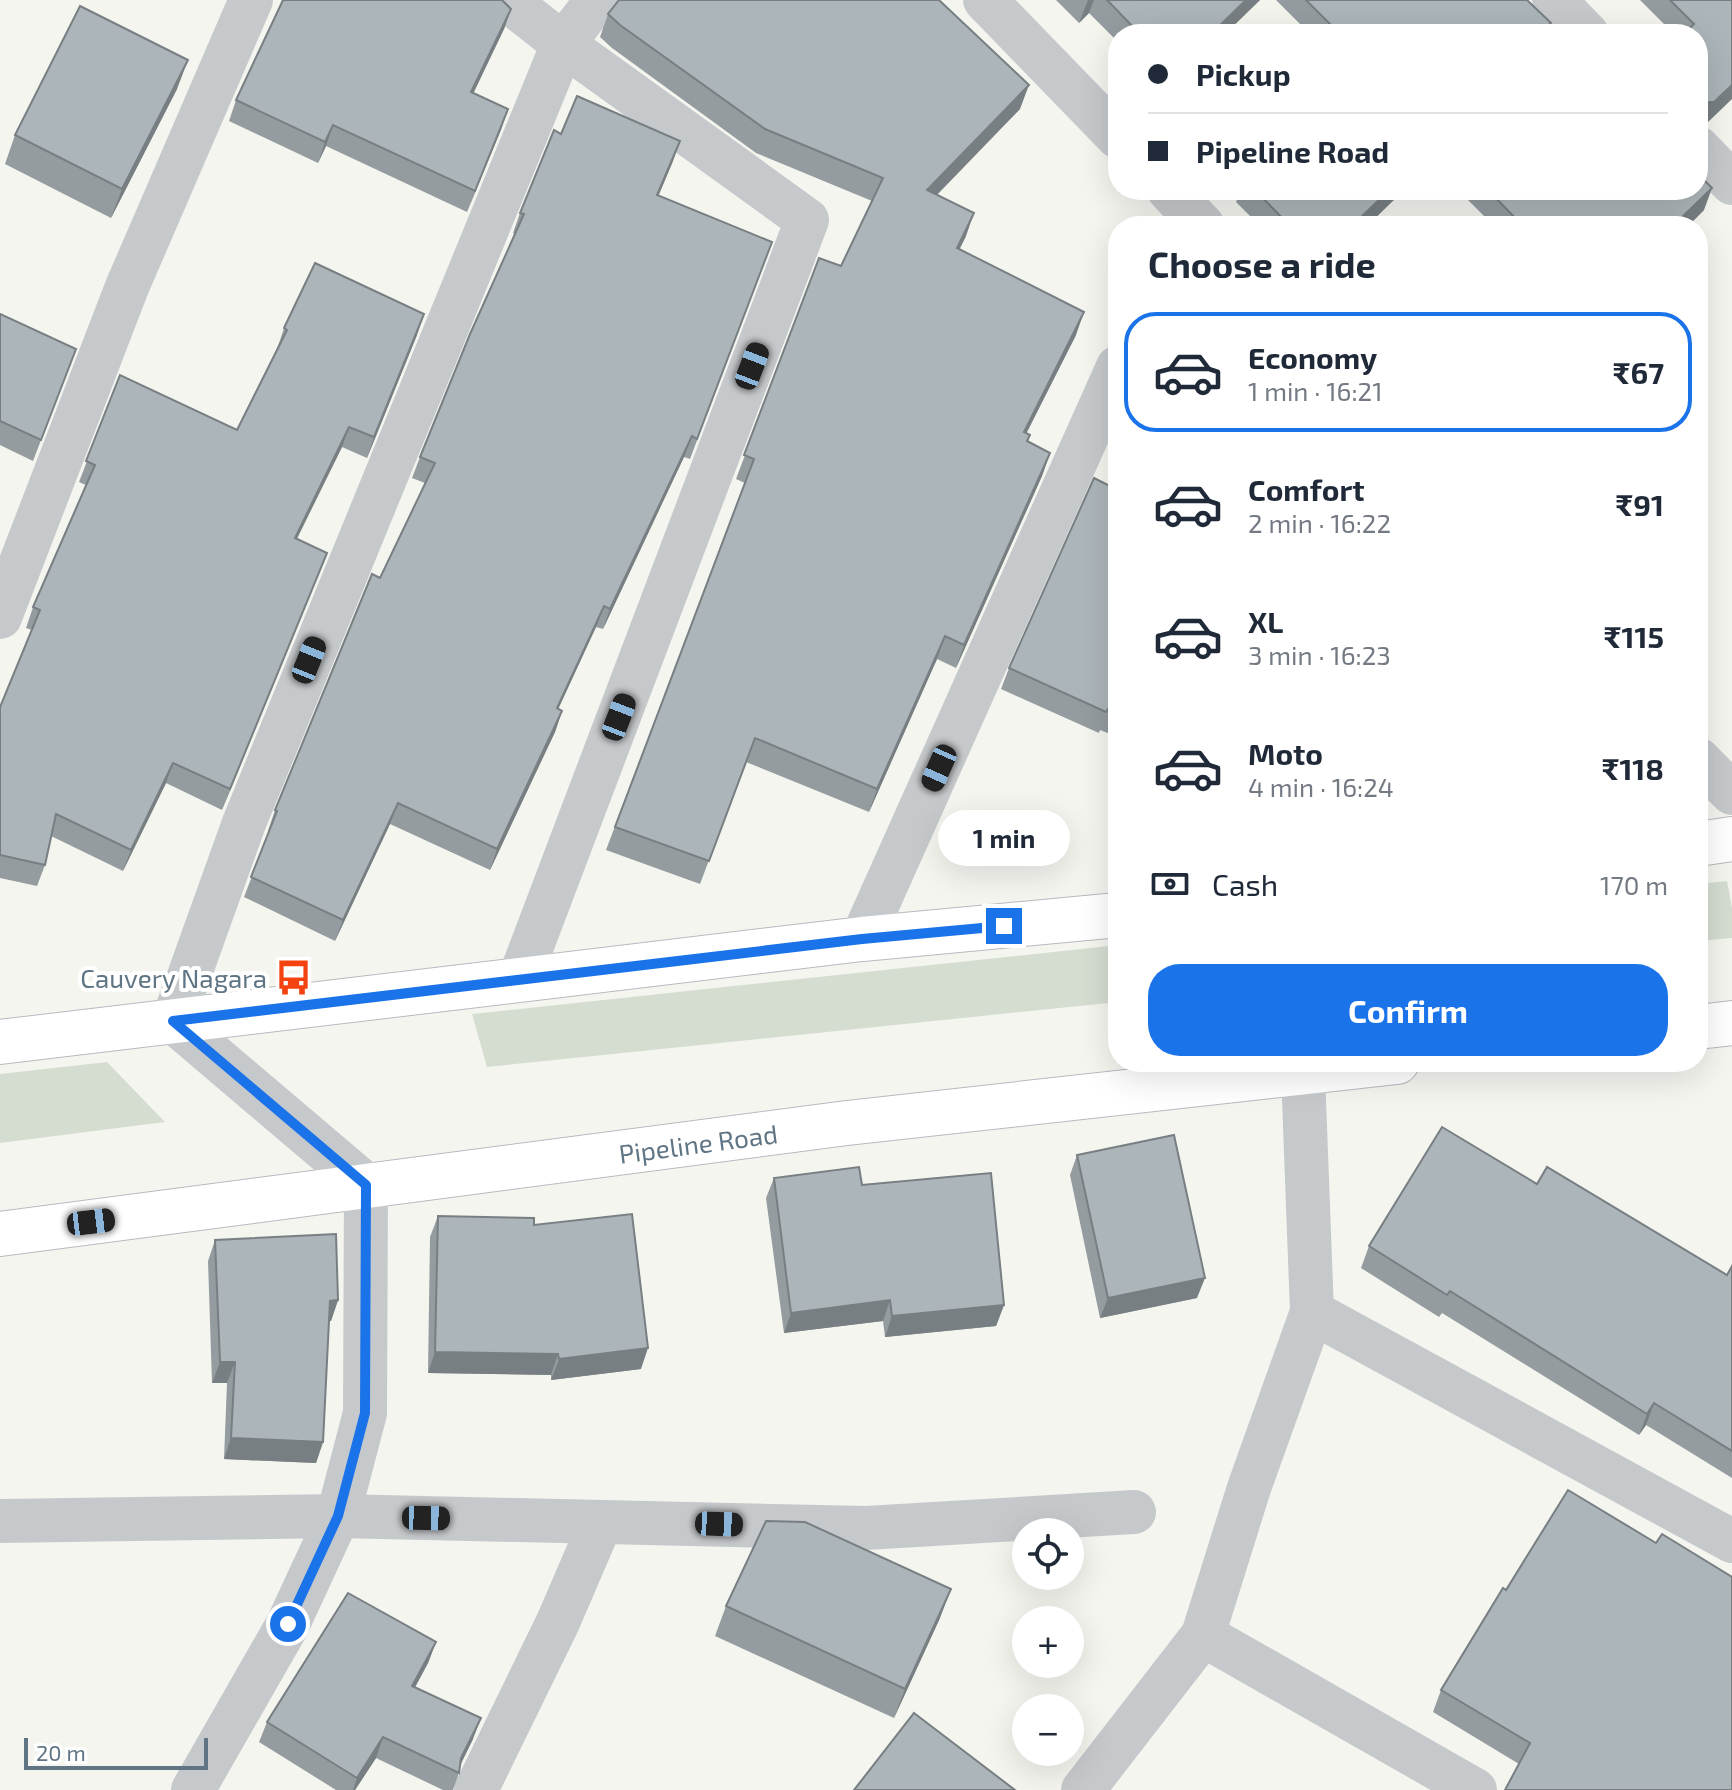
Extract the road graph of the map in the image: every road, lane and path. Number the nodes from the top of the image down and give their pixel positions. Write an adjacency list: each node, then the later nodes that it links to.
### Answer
1 (251, 0): 12 (street)
2 (507, 0): 7 (street)
3 (597, 0): 7 (street)
4 (985, 0): 8 (street)
5 (1554, 0): 6 (street)
6 (1577, 24)
7 (563, 44): 19 (street); 20 (street)
8 (1108, 127)
9 (1708, 158): 10 (street)
10 (1732, 183)
11 (1108, 389): 18 (street)
12 (0, 617)
13 (1708, 769): 14 (street)
14 (1732, 793)
15 (1732, 839): 16 (main road)
16 (1708, 843)
17 (1108, 916): 18 (main road)
18 (862, 939): 19 (main road)
19 (519, 980): 20 (main road)
20 (173, 1021): 23 (main road); 26 (street)
21 (1732, 1023): 22 (main road)
22 (1708, 1026)
23 (0, 1042)
24 (1312, 1072): 25 (main road, Pipeline Road)
25 (1303, 1073): 26 (main road, Pipeline Road); 28 (street)
26 (366, 1185): 27 (main road, Pipeline Road); 30 (street)
27 (0, 1234)
28 (1312, 1312): 33 (street); 34 (street)
29 (1134, 1512): 32 (street)
30 (338, 1516): 31 (street); 32 (street); 36 (street)
31 (0, 1521)
32 (601, 1522): 37 (street)
33 (1732, 1541)
34 (1203, 1635): 35 (street); 38 (street)
35 (1461, 1787)
36 (193, 1790)
37 (476, 1790)
38 (1083, 1790)

